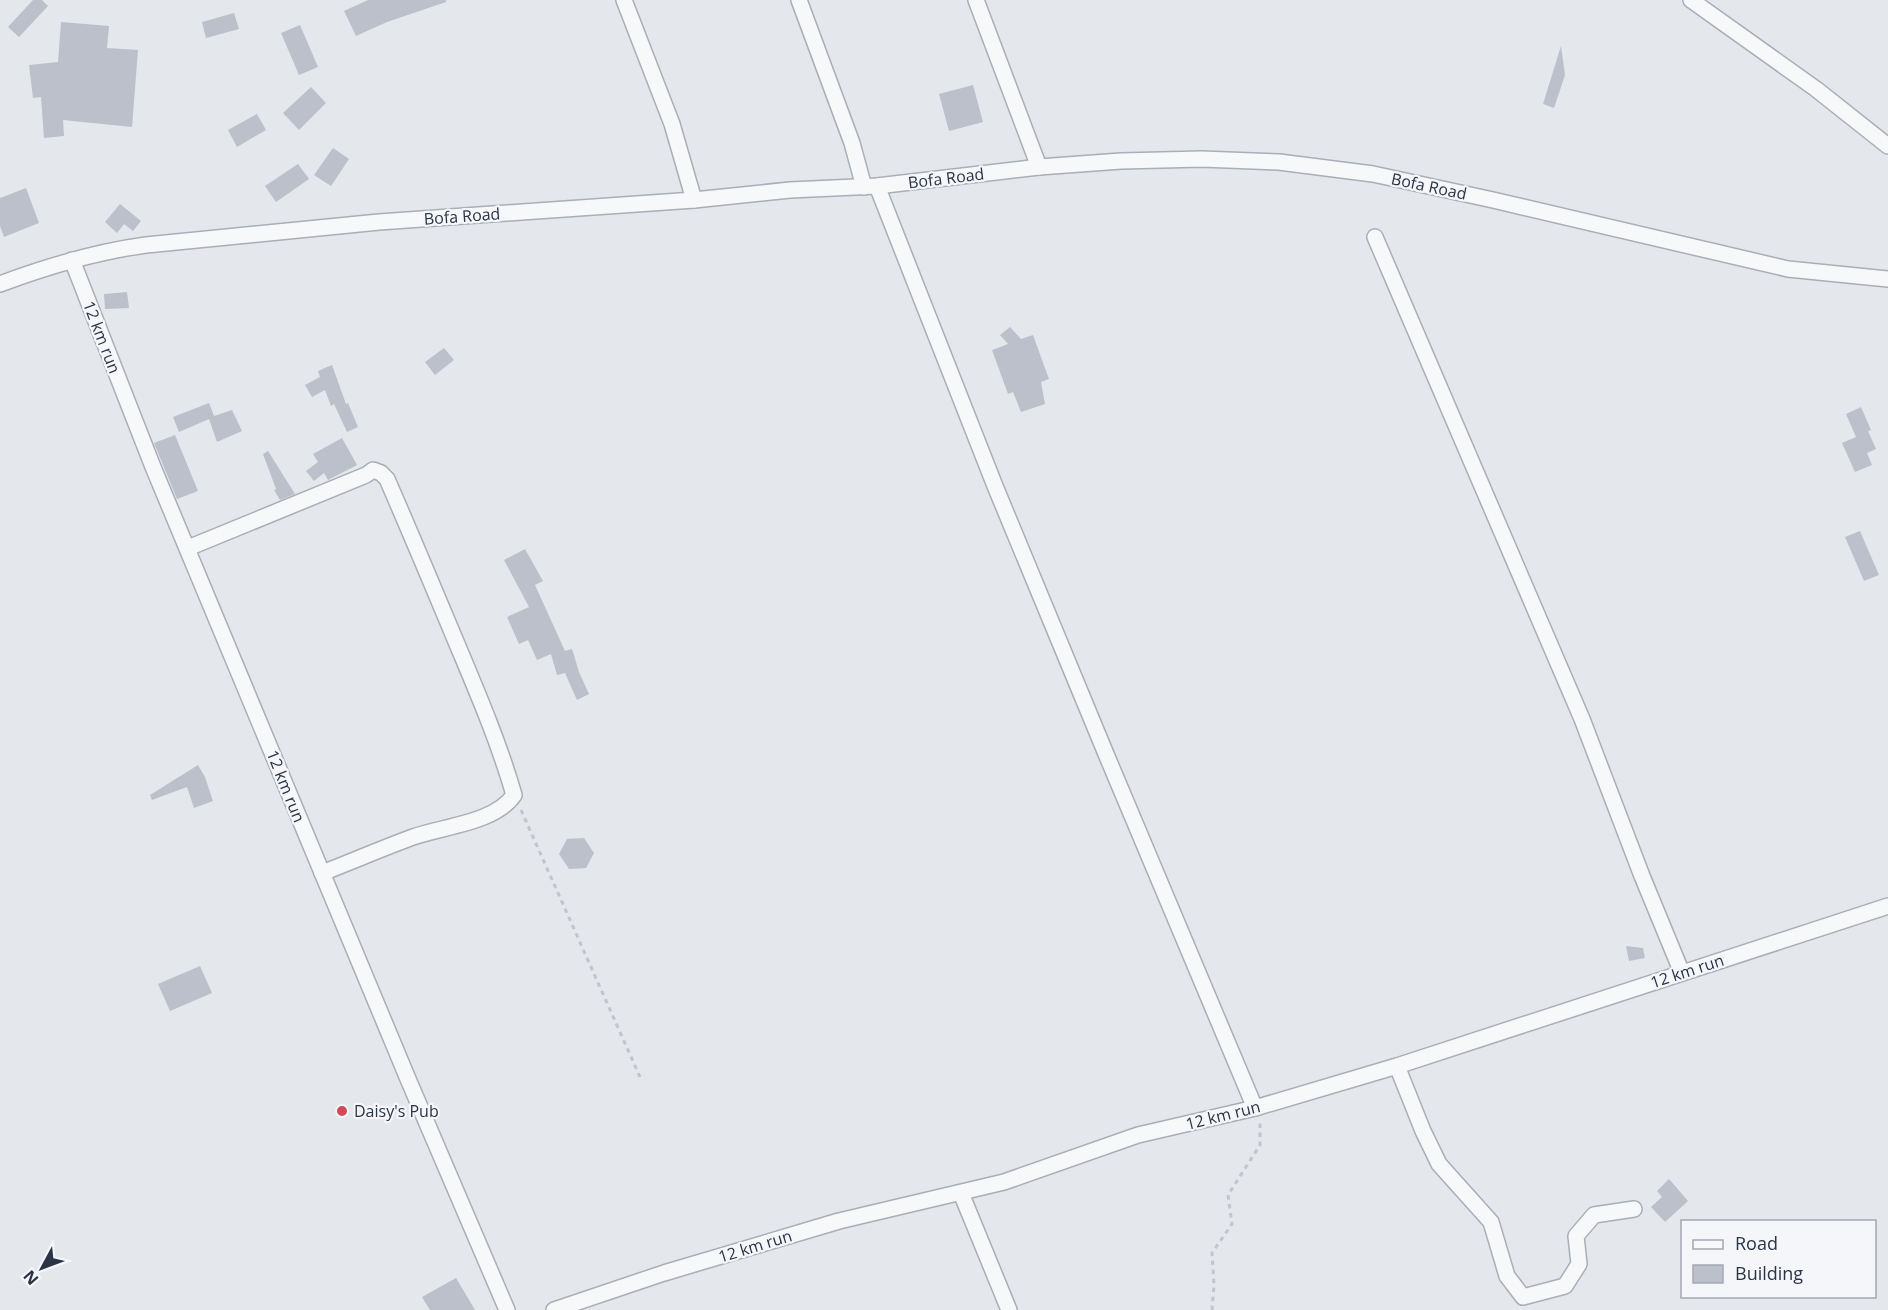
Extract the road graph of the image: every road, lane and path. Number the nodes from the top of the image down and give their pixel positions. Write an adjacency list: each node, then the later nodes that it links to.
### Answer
1 (624, 0): 8 (street)
2 (799, 0): 7 (street)
3 (976, 0): 6 (street)
4 (1691, 0): 5 (street)
5 (1888, 146)
6 (1040, 167): 7 (street, Bofa Road); 11 (street, Bofa Road)
7 (871, 187): 8 (street, Bofa Road); 20 (street)
8 (694, 200): 10 (street, Bofa Road)
9 (1375, 237): 17 (street)
10 (72, 260): 12 (street, Bofa Road); 13 (street, 12 km run)
11 (1888, 279)
12 (0, 284)
13 (188, 548): 14 (street); 15 (street, 12 km run)
14 (514, 795): 15 (street); 19 (path)
15 (322, 873): 23 (street, 12 km run)
16 (1888, 906): 17 (street, 12 km run)
17 (1682, 973): 18 (street, 12 km run)
18 (1397, 1066): 20 (street, 12 km run); 22 (street)
19 (640, 1077)
20 (1258, 1107): 21 (street, 12 km run); 26 (path)
21 (961, 1193): 24 (street, 12 km run); 25 (street)
22 (1634, 1209)
23 (507, 1310)
24 (554, 1310)
25 (1009, 1310)
26 (1212, 1310)

